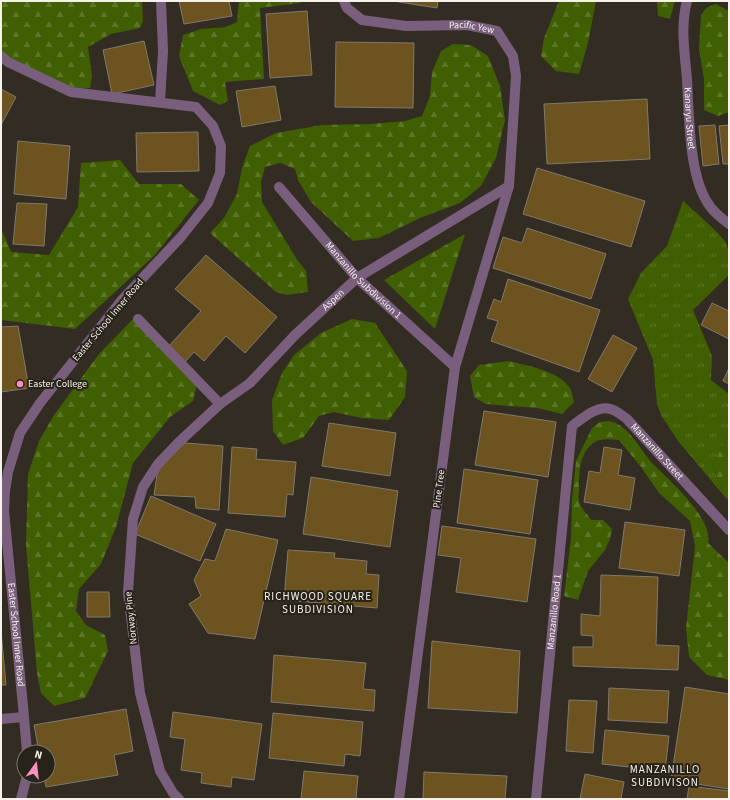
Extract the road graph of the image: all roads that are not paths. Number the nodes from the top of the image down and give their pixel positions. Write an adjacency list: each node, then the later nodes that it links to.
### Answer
1 (161, 1): 5 (street)
2 (344, 1): 6 (street, Pacific Yew)
3 (687, 1): 8 (street, Kanaryu Street)
4 (1, 56): 5 (street, Easter School Inner Road)
5 (160, 102): 16 (street, Easter School Inner Road)
6 (509, 186): 9 (street, Aspen); 11 (street, Pine Tree)
7 (279, 187): 9 (street, Manzanillo Subdivision 1)
8 (729, 224)
9 (357, 278): 11 (street, Manzanillo Subdivision 1); 12 (street, Aspen)
10 (138, 319): 12 (street)
11 (454, 367): 22 (street, Pine Tree)
12 (220, 404): 14 (street, Aspen)
13 (572, 426): 15 (street, Manzanillo Street); 23 (street, Manzanillo Road 1)
14 (179, 442): 21 (street, Norway Pine)
15 (729, 530)
16 (24, 717): 17 (street); 18 (street, Easter School Inner Road)
17 (1, 719)
18 (26, 744)
19 (25, 784): 20 (street)
20 (21, 799)
21 (179, 799)
22 (399, 799)
23 (536, 799)

